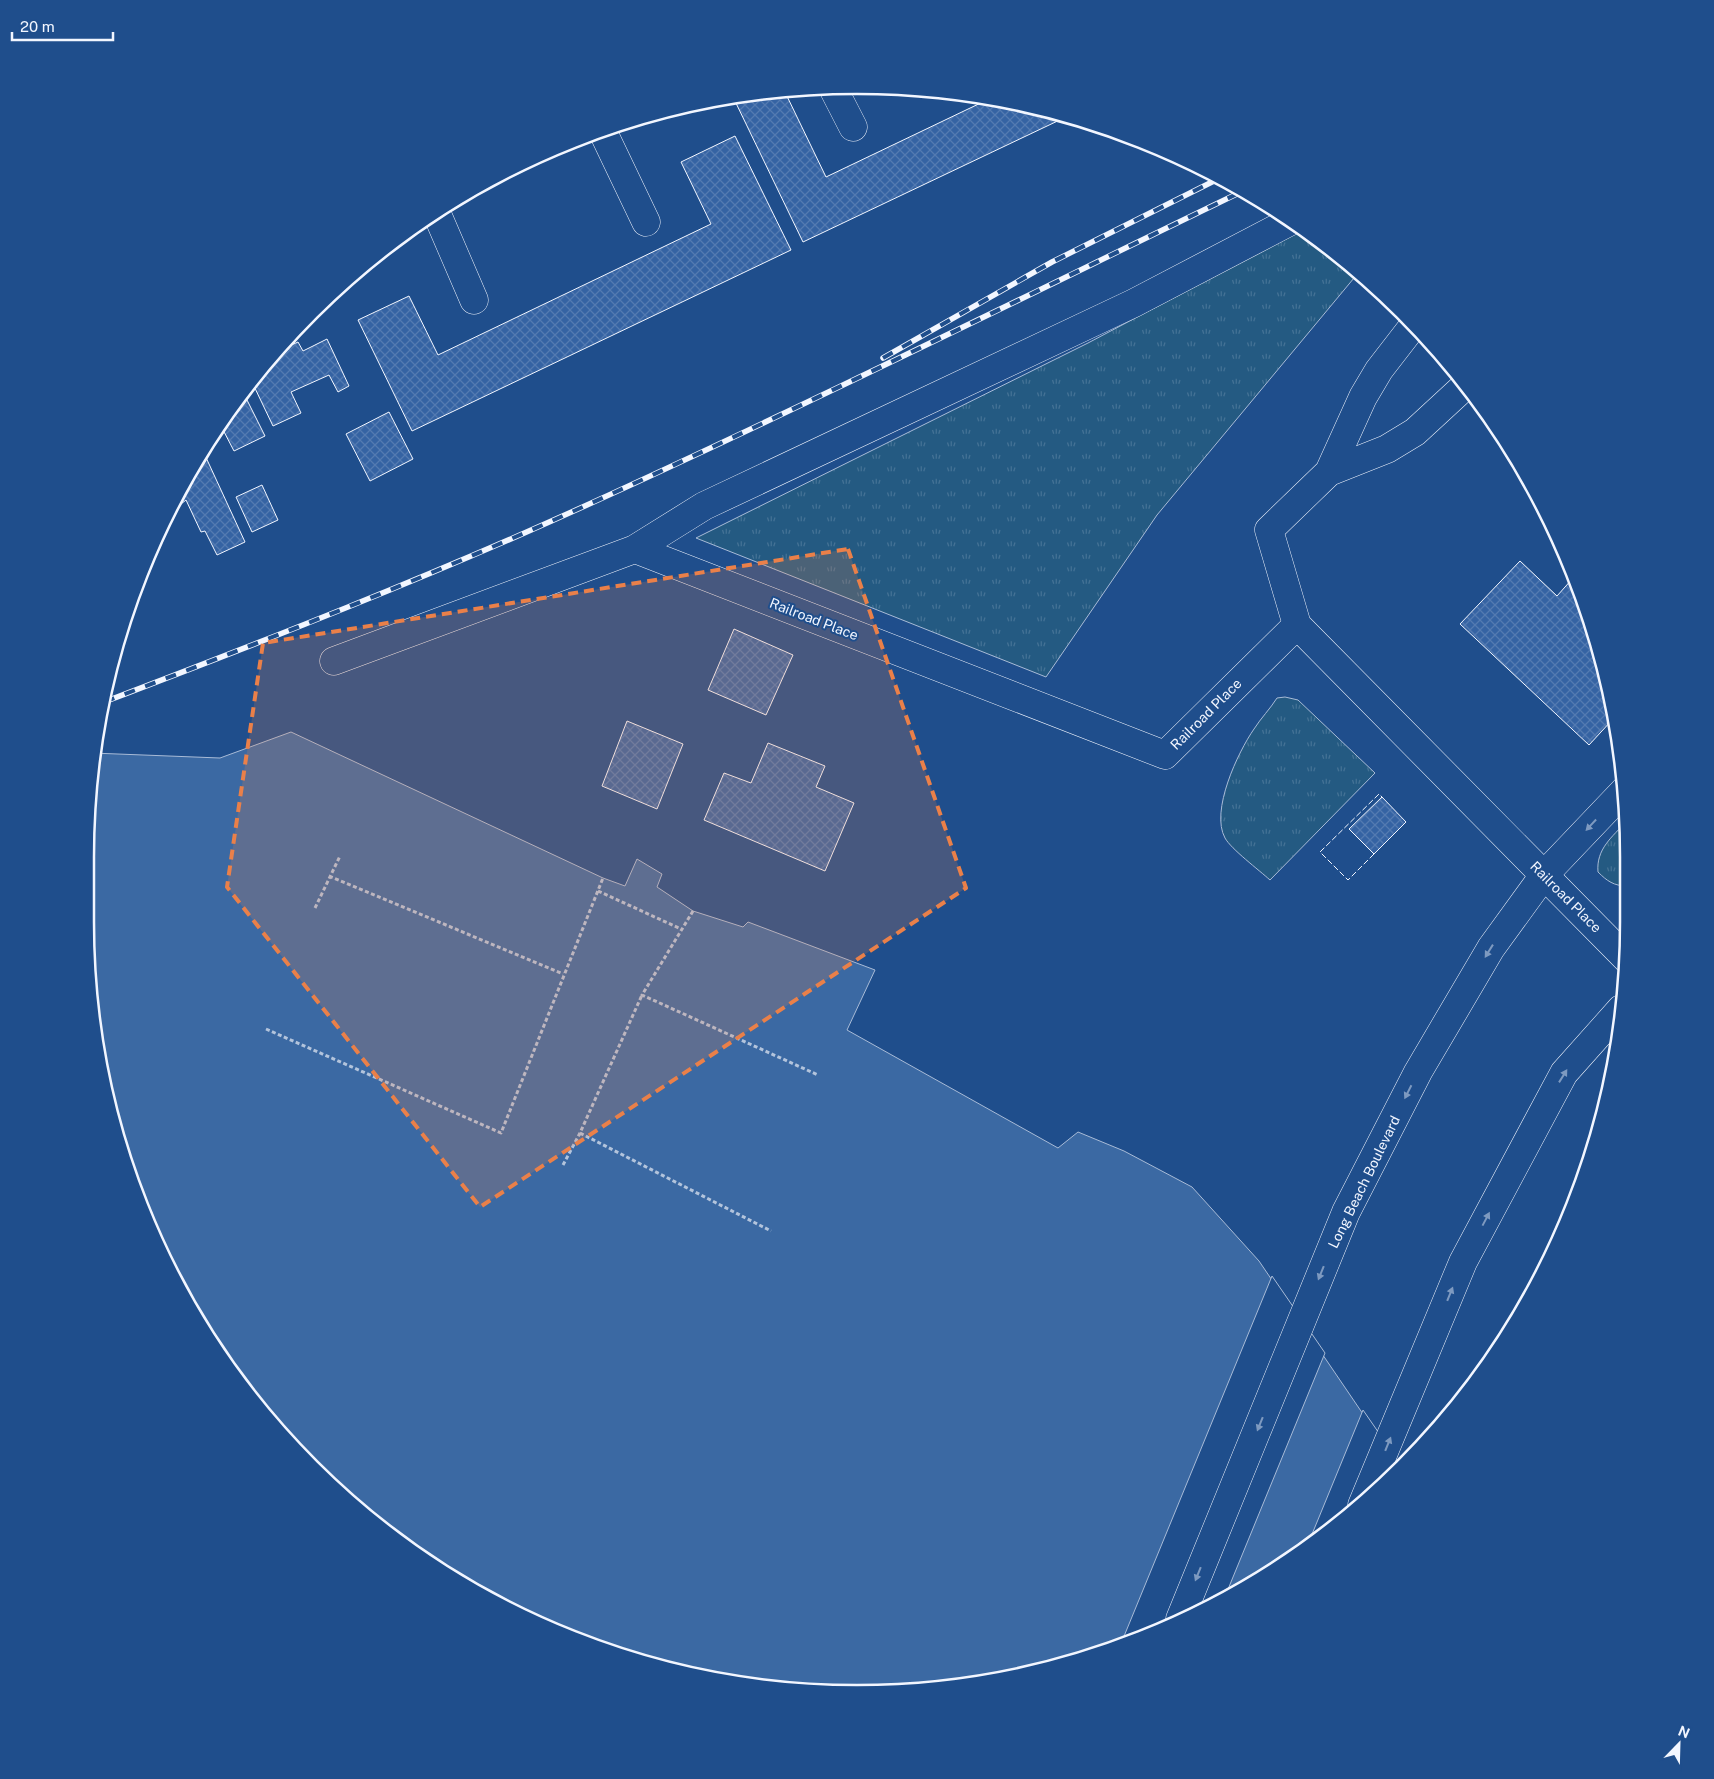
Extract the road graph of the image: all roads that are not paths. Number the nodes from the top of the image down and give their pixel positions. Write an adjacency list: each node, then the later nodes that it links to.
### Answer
1 (836, 94): 2 (main road)
2 (853, 127)
3 (605, 137): 5 (main road)
4 (439, 218): 7 (main road)
5 (646, 222)
6 (1284, 224): 11 (main road)
7 (474, 300)
8 (1409, 331): 10 (main road)
9 (1461, 390): 10 (main road)
10 (1329, 472): 12 (main road)
11 (634, 549): 12 (main road, Railroad Place); 13 (main road)
12 (1297, 625): 15 (main road, Railroad Place)
13 (334, 661)
14 (1618, 797): 15 (main road, Long Beach Boulevard, one-way to 15)
15 (1544, 875): 16 (main road, Railroad Place); 19 (main road, Long Beach Boulevard, one-way to 19)
16 (1619, 952)
17 (1615, 1016): 18 (main road, one-way to 17)
18 (1369, 1487)
19 (1183, 1612)

